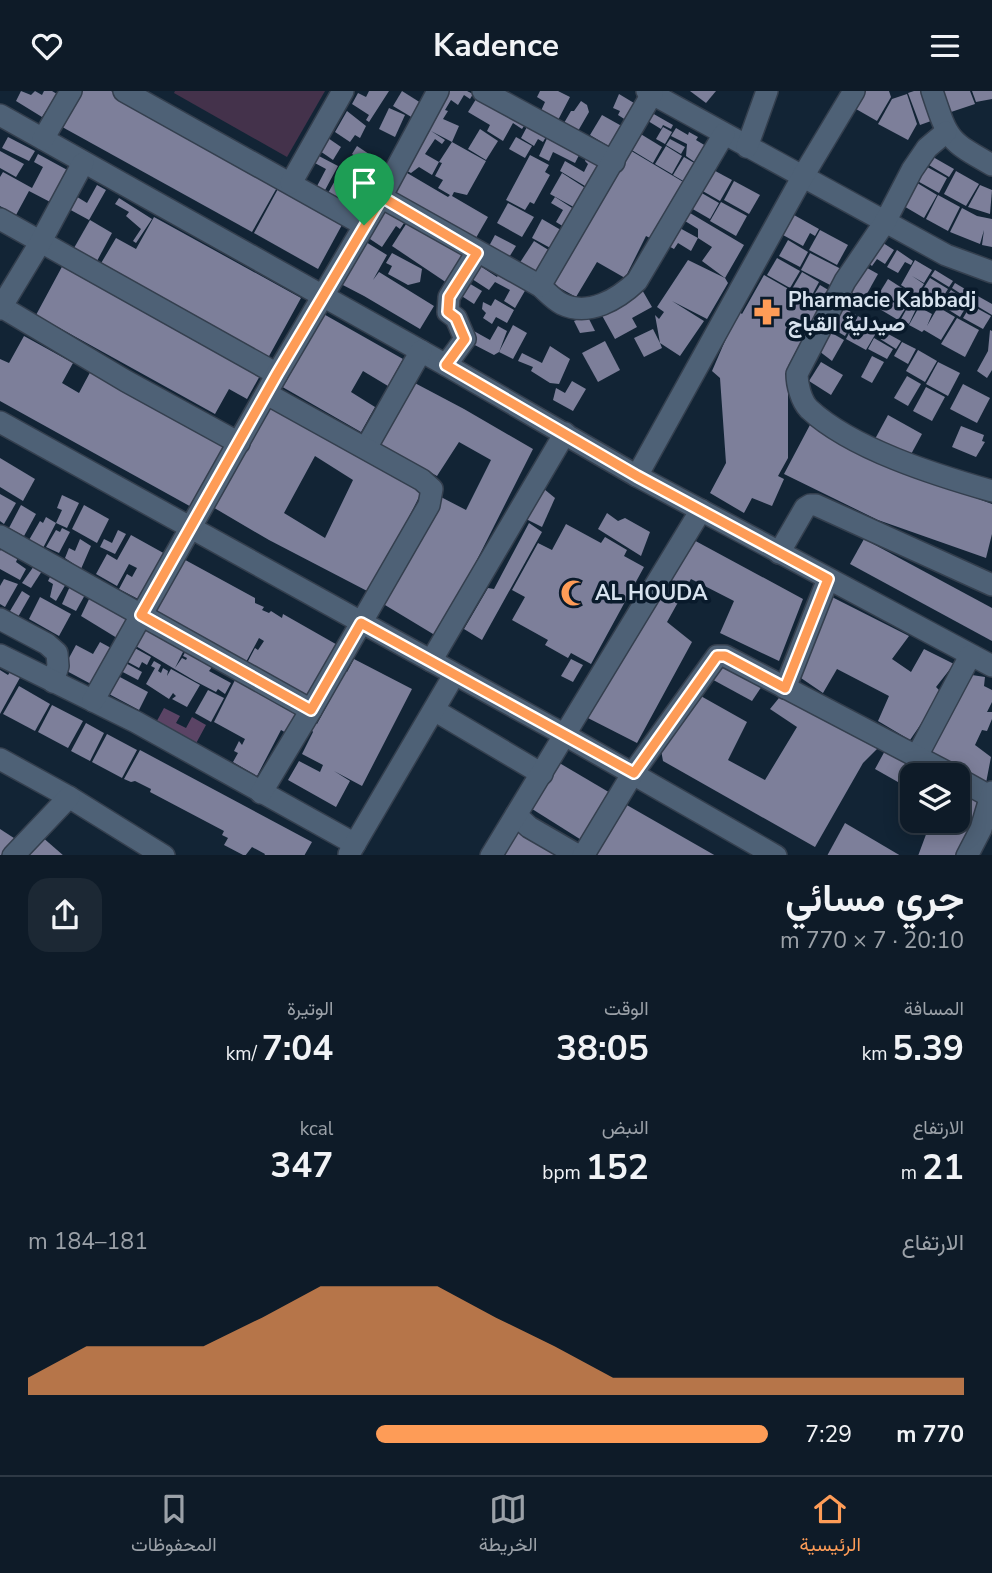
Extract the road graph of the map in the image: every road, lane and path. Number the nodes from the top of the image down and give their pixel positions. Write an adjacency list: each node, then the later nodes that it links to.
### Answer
1 (71, 91): 14 (street)
2 (124, 91): 10 (street)
3 (343, 91): 20 (street)
4 (438, 91): 21 (street)
5 (483, 91): 17 (street)
6 (767, 91): 15 (street)
7 (854, 91): 19 (street)
8 (932, 91): 12 (street)
9 (650, 92): 13 (street); 17 (street)
10 (159, 99): 20 (street)
11 (0, 115): 14 (street)
12 (946, 132): 16 (street); 23 (street)
13 (723, 134): 15 (street); 28 (street)
14 (43, 139): 18 (street)
15 (747, 147): 19 (street)
16 (990, 158)
17 (614, 162): 28 (street)
18 (83, 163): 25 (street); 29 (street)
19 (803, 176): 23 (street); 39 (street)
20 (291, 183): 24 (street)
21 (382, 197): 24 (street); 26 (street)
22 (0, 219): 25 (street)
23 (885, 222): 27 (street); 40 (street)
24 (364, 225): 29 (street)
25 (40, 243): 30 (street); 33 (street)
26 (477, 253): 28 (street); 32 (street)
27 (992, 272)
28 (540, 286)
29 (323, 296): 31 (street); 33 (street)
30 (0, 307): 37 (street)
31 (421, 352): 32 (street); 38 (street)
32 (446, 365): 36 (street)
33 (277, 374): 34 (street)
34 (267, 394): 37 (street); 38 (street)
35 (0, 422): 42 (street)
36 (565, 433): 39 (street); 52 (street)
37 (239, 443): 42 (street)
38 (366, 448): 49 (street)
39 (637, 476): 41 (street)
40 (992, 491)
41 (701, 510): 44 (street); 60 (street)
42 (191, 528): 47 (street); 49 (street)
43 (0, 536): 47 (street)
44 (779, 553): 45 (street); 46 (street)
45 (828, 579): 51 (street); 56 (street)
46 (992, 586)
47 (141, 615): 57 (street); 58 (street)
48 (0, 618): 55 (street)
49 (361, 623): 52 (street); 58 (street)
50 (0, 655): 55 (street)
51 (970, 656): 53 (street); 61 (street)
52 (430, 661): 54 (street)
53 (992, 666)
54 (454, 675): 59 (street); 60 (street)
55 (53, 682): 57 (street)
56 (785, 688): 61 (street); 64 (street)
57 (93, 701): 67 (street)
58 (311, 710): 67 (street)
59 (433, 710): 65 (street); 72 (street)
60 (565, 735): 64 (street); 65 (street)
61 (917, 756): 63 (street)
62 (0, 759): 69 (street)
63 (930, 763)
64 (634, 773): 77 (street); 78 (street)
65 (541, 774): 70 (street)
66 (970, 784): 68 (street)
67 (261, 793): 72 (street)
68 (992, 794): 71 (street)
69 (69, 797): 73 (street); 74 (street)
70 (516, 815): 75 (street); 76 (street)
71 (978, 849)
72 (352, 850)
73 (14, 855)
74 (162, 855)
75 (492, 855)
76 (579, 855)
77 (582, 855)
78 (774, 855)

